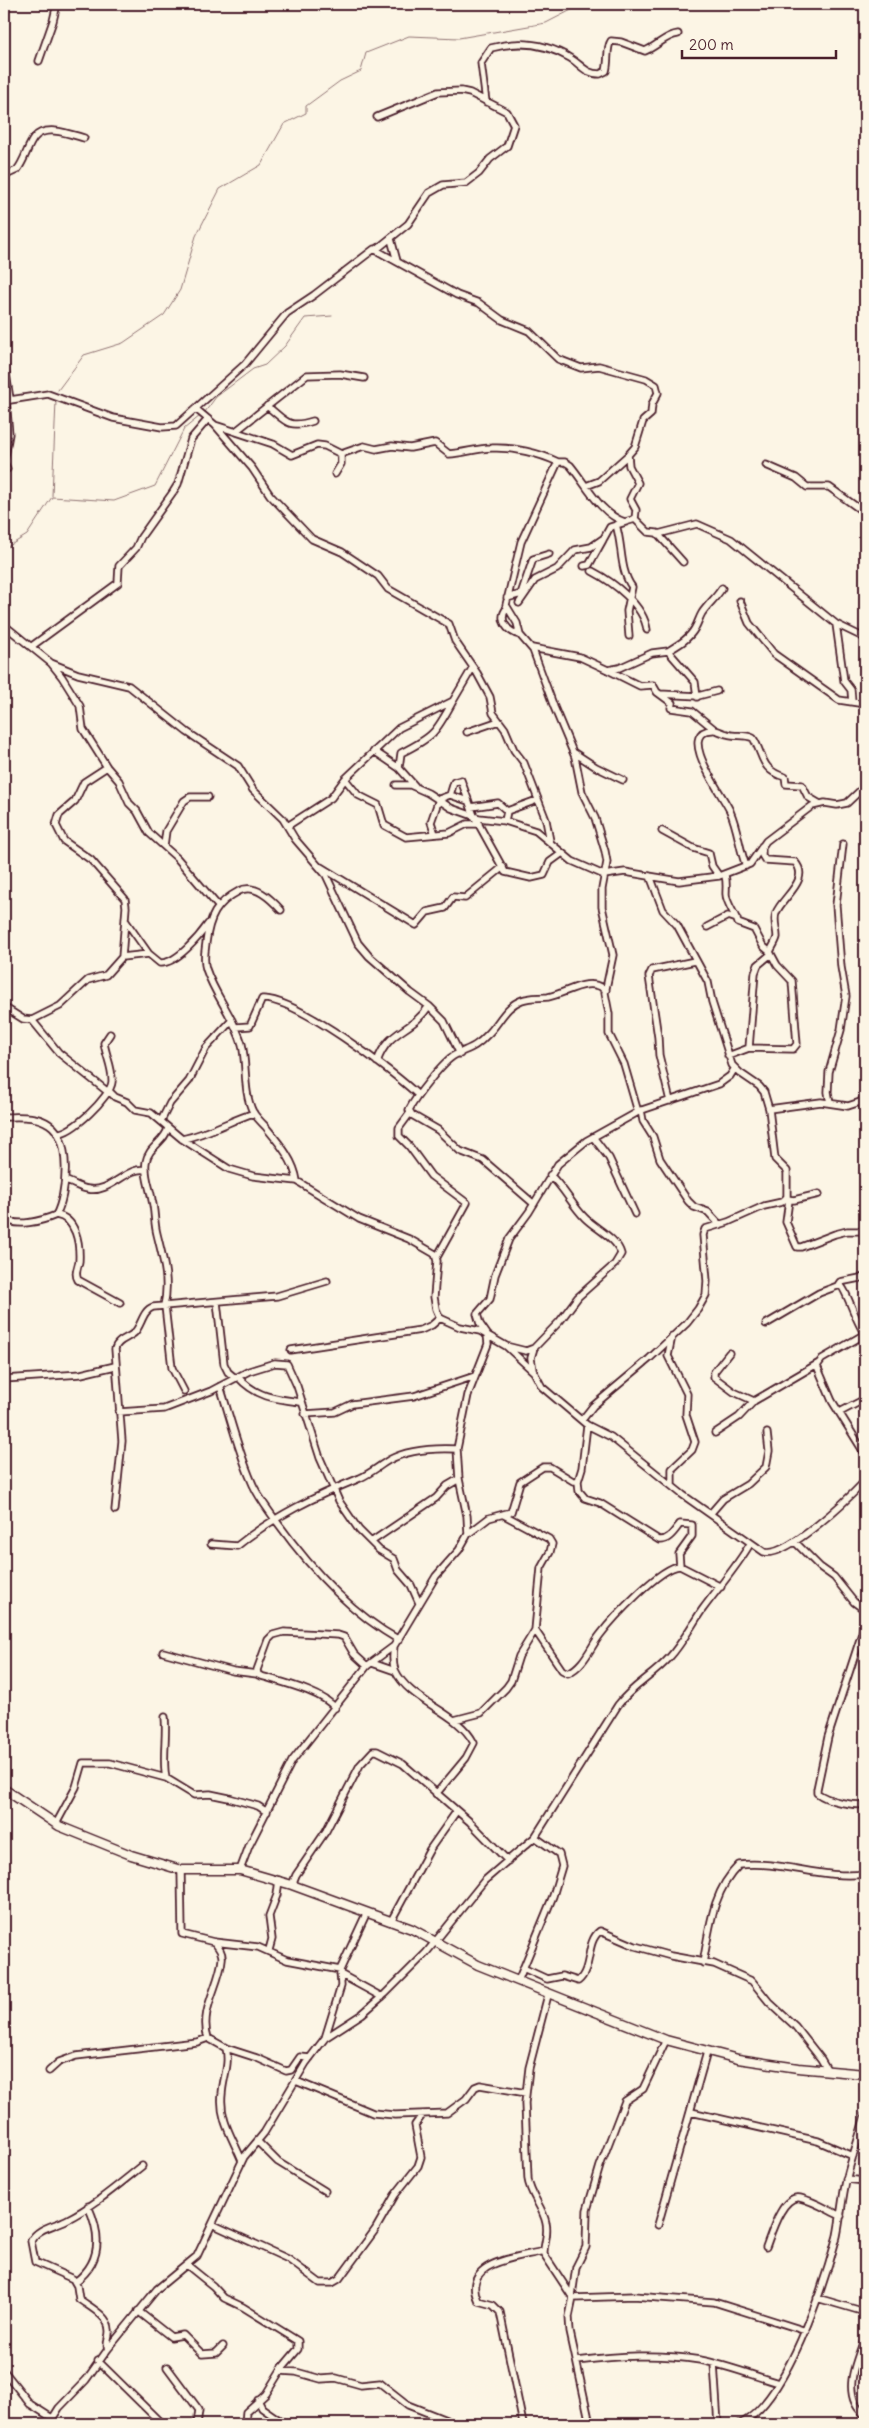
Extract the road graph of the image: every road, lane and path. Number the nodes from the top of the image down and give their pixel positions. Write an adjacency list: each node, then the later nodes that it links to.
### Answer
1 (56, 4): 3 (street)
2 (678, 34): 4 (street)
3 (39, 61)
4 (486, 102): 5 (street); 8 (street)
5 (377, 117)
6 (84, 138): 7 (street)
7 (4, 176)
8 (391, 239): 9 (street); 10 (street)
9 (377, 249): 10 (street); 15 (street)
10 (397, 261): 21 (street)
11 (4, 360): 13 (street)
12 (364, 378): 14 (street)
13 (7, 400): 15 (street); 24 (street)
14 (267, 406): 17 (street); 19 (street)
15 (196, 409): 16 (street)
16 (208, 419): 18 (street); 49 (street)
17 (313, 421)
18 (215, 425): 19 (street); 53 (street)
19 (236, 431): 20 (street)
20 (341, 454): 22 (street); 25 (street)
21 (628, 455): 26 (street); 28 (street)
22 (558, 462): 26 (street); 38 (street)
23 (766, 465): 27 (street)
24 (7, 469)
25 (335, 474)
26 (586, 486): 29 (street)
27 (865, 513)
28 (635, 519): 29 (street); 31 (street)
29 (628, 522): 30 (street)
30 (616, 525): 32 (street); 39 (street)
31 (658, 534): 34 (street); 43 (street)
32 (604, 538): 35 (street); 41 (street)
33 (549, 554): 38 (street)
34 (683, 562)
35 (584, 566)
36 (592, 571): 39 (street)
37 (722, 588): 51 (street)
38 (507, 598): 42 (street)
39 (629, 600): 45 (street); 47 (street)
40 (740, 601): 59 (street)
41 (518, 603)
42 (507, 608): 46 (street); 46 (street)
43 (836, 624): 48 (street); 59 (street)
44 (4, 625): 49 (street)
45 (647, 630)
46 (520, 635): 50 (street)
47 (629, 636)
48 (865, 638)
49 (32, 646): 52 (street)
50 (532, 648): 54 (street); 65 (street)
51 (668, 651): 54 (street); 57 (street)
52 (51, 663): 66 (street); 84 (street)
53 (473, 667): 58 (street); 61 (street)
54 (608, 670): 56 (street)
55 (717, 691): 57 (street)
56 (660, 694): 57 (street); 62 (street)
57 (697, 696)
58 (452, 701): 64 (street); 67 (street)
59 (852, 702): 60 (street)
60 (865, 704)
61 (499, 721): 63 (street); 76 (street)
62 (714, 729): 78 (street); 93 (street)
63 (467, 732)
64 (374, 752): 67 (street); 68 (street)
65 (573, 752): 69 (street); 95 (street)
66 (107, 768): 89 (street); 101 (street)
67 (399, 768): 72 (street)
68 (344, 779): 84 (street); 86 (street)
69 (623, 780)
70 (396, 785): 72 (street)
71 (865, 786): 78 (street)
72 (418, 788): 75 (street)
73 (450, 795): 75 (street); 77 (street); 77 (street)
74 (208, 797): 89 (street)
75 (438, 799): 81 (street); 86 (street)
76 (537, 800): 80 (street); 87 (street)
77 (468, 801): 79 (street)
78 (821, 804): 90 (street)
79 (471, 807): 80 (street); 81 (street)
80 (507, 811): 82 (street)
81 (474, 816): 82 (street); 83 (street)
82 (506, 821): 87 (street)
83 (479, 824): 86 (street); 94 (street)
84 (289, 825): 92 (street)
85 (662, 831): 97 (street)
86 (435, 834)
87 (550, 841): 91 (street)
88 (843, 844): 125 (street)
89 (164, 846): 98 (street)
90 (762, 846): 93 (street); 104 (street)
91 (561, 854): 94 (street); 95 (street)
92 (319, 866): 94 (street); 109 (street)
93 (746, 866): 97 (street)
94 (502, 867)
95 (604, 875): 96 (street); 108 (street)
96 (650, 876): 97 (street); 107 (street)
97 (722, 876): 100 (street)
98 (218, 906): 99 (street); 102 (street)
99 (281, 910)
100 (737, 918): 103 (street); 104 (street)
101 (125, 920): 105 (street); 106 (street)
102 (208, 924): 105 (street); 112 (street)
103 (707, 927)
104 (771, 953): 115 (street); 115 (street)
105 (149, 954): 106 (street)
106 (122, 957): 111 (street)
107 (695, 961): 117 (street); 123 (street)
108 (606, 990): 116 (street); 128 (street)
109 (429, 1006): 116 (street); 118 (street)
110 (4, 1007): 111 (street)
111 (32, 1020): 120 (street)
112 (232, 1020): 113 (street); 132 (street)
113 (236, 1027): 118 (street); 129 (street)
114 (110, 1034): 120 (street)
115 (749, 1048): 117 (street)
116 (460, 1054): 121 (street)
117 (728, 1056): 119 (street)
118 (377, 1062): 121 (street)
119 (735, 1068): 123 (street); 126 (street)
120 (109, 1092): 132 (street); 134 (street)
121 (418, 1095): 130 (street)
122 (865, 1096): 124 (street)
123 (670, 1101): 128 (street)
124 (860, 1102): 125 (street); 127 (street)
125 (830, 1103): 126 (street)
126 (769, 1109): 142 (street)
127 (865, 1109)
128 (639, 1111): 135 (street); 147 (street)
129 (254, 1113): 136 (street); 140 (street)
130 (410, 1113): 143 (street); 149 (street)
131 (4, 1118): 134 (street)
132 (160, 1121): 133 (street)
133 (168, 1128): 136 (street); 137 (street)
134 (57, 1132): 139 (street)
135 (593, 1137): 138 (street); 144 (street)
136 (182, 1139): 140 (street)
137 (146, 1170): 139 (street); 155 (street)
138 (550, 1175): 143 (street); 162 (street)
139 (66, 1181): 145 (street)
140 (297, 1181): 149 (street)
141 (819, 1194): 142 (street)
142 (787, 1200): 147 (street); 148 (street)
143 (534, 1204): 158 (street)
144 (635, 1214)
145 (56, 1215): 146 (street); 153 (street)
146 (4, 1218)
147 (720, 1225): 160 (street)
148 (865, 1231)
149 (437, 1257): 156 (street)
150 (865, 1277): 152 (street)
151 (327, 1281): 154 (street)
152 (838, 1285): 157 (street); 159 (street)
153 (120, 1302)
154 (217, 1302): 155 (street); 169 (street)
155 (165, 1306): 166 (street); 172 (street)
156 (440, 1318): 158 (street); 163 (street)
157 (766, 1324)
158 (487, 1334): 161 (street); 168 (street)
159 (865, 1334): 165 (street)
160 (672, 1335): 179 (street); 188 (street)
161 (506, 1346): 162 (street); 167 (street)
162 (534, 1348): 167 (street)
163 (291, 1350)
164 (729, 1352): 174 (street)
165 (818, 1363): 174 (street); 177 (street)
166 (115, 1366): 170 (street); 176 (street)
167 (534, 1372): 179 (street)
168 (475, 1376): 178 (street); 183 (street)
169 (236, 1378): 171 (street); 175 (street); 175 (street)
170 (4, 1379)
171 (220, 1386): 176 (street); 193 (street)
172 (184, 1391)
173 (865, 1398): 177 (street)
174 (754, 1401): 182 (street)
175 (301, 1402): 178 (street)
176 (119, 1412): 190 (street)
177 (840, 1412): 184 (street)
178 (305, 1414): 189 (street)
179 (582, 1420): 180 (street)
180 (587, 1425): 186 (street); 188 (street)
181 (767, 1432): 191 (street)
182 (715, 1433)
183 (457, 1449): 185 (street); 189 (street)
184 (865, 1454)
185 (459, 1479): 194 (street); 195 (street)
186 (578, 1481): 192 (street); 199 (street)
187 (865, 1481): 196 (street)
188 (672, 1486): 191 (street)
189 (333, 1488): 193 (street); 195 (street)
190 (115, 1510)
191 (710, 1514): 198 (street)
192 (504, 1515): 194 (street); 203 (street)
193 (276, 1519): 197 (street); 204 (street)
194 (468, 1534): 201 (street)
195 (371, 1542): 201 (street)
196 (795, 1542): 198 (street); 202 (street)
197 (211, 1544)
198 (750, 1544): 200 (street)
199 (680, 1566): 200 (street); 203 (street)
200 (721, 1587): 220 (street)
201 (419, 1603): 204 (street)
202 (865, 1610): 216 (street)
203 (536, 1630): 212 (street)
204 (399, 1640): 205 (street)
205 (394, 1646): 207 (street); 208 (street)
206 (163, 1652): 209 (street)
207 (369, 1665): 208 (street); 209 (street); 210 (street)
208 (395, 1671): 212 (street)
209 (257, 1674): 210 (street)
210 (335, 1708): 217 (street)
211 (165, 1717): 213 (street)
212 (454, 1720): 215 (street)
213 (166, 1778): 217 (street); 219 (street)
214 (4, 1789): 219 (main road)
215 (436, 1794): 218 (street); 226 (street)
216 (865, 1804)
217 (267, 1812): 223 (street)
218 (456, 1812): 221 (street); 228 (street)
219 (56, 1824): 222 (main road)
220 (535, 1837): 221 (street); 233 (street)
221 (508, 1861): 230 (street)
222 (181, 1870): 223 (main road); 229 (street)
223 (240, 1870): 225 (main road)
224 (865, 1874): 232 (street)
225 (279, 1880): 226 (main road); 231 (street)
226 (292, 1885): 227 (main road)
227 (367, 1912): 228 (main road); 234 (street)
228 (391, 1921): 230 (main road)
229 (214, 1942): 231 (street); 238 (street)
230 (435, 1942): 235 (main road); 237 (street)
231 (269, 1950): 234 (street)
232 (702, 1963): 233 (street); 245 (street)
233 (522, 1968): 235 (street)
234 (340, 1972): 237 (street); 239 (street)
235 (518, 1981): 236 (main road)
236 (548, 1994): 240 (main road); 248 (street)
237 (382, 1997): 239 (street)
238 (208, 2038): 241 (street); 244 (street)
239 (325, 2038): 243 (street)
240 (666, 2040): 242 (main road); 267 (street)
241 (226, 2048): 243 (street); 254 (street)
242 (708, 2052): 245 (main road); 249 (street)
243 (310, 2058): 247 (street)
244 (49, 2071)
245 (828, 2071): 246 (main road)
246 (865, 2074)
247 (296, 2081): 250 (street); 252 (street)
248 (526, 2093): 250 (street); 264 (street)
249 (691, 2112): 253 (street); 262 (street)
250 (423, 2114): 261 (street)
251 (865, 2115): 253 (street)
252 (258, 2142): 254 (street); 258 (street)
253 (853, 2156): 256 (street)
254 (242, 2160): 261 (street)
255 (142, 2166): 259 (street)
256 (846, 2179): 257 (street); 260 (street)
257 (865, 2181)
258 (326, 2191)
259 (88, 2206): 266 (street); 266 (street)
260 (841, 2216): 263 (street); 268 (street)
261 (214, 2225): 265 (street)
262 (658, 2225)
263 (766, 2247)
264 (543, 2251): 267 (street); 293 (street)
265 (187, 2265): 269 (street); 280 (street)
266 (75, 2282): 274 (street)
267 (572, 2297): 271 (street); 276 (street)
268 (818, 2298): 270 (street); 271 (street)
269 (138, 2311): 273 (street); 274 (street)
270 (865, 2312)
271 (806, 2331): 281 (street)
272 (865, 2338): 283 (street)
273 (223, 2346)
274 (108, 2349): 275 (street)
275 (98, 2361): 284 (street); 288 (street)
276 (576, 2361): 277 (street); 286 (street)
277 (714, 2364): 281 (street); 295 (street)
278 (167, 2367): 289 (street)
279 (4, 2371): 284 (street)
280 (280, 2371): 282 (street); 292 (street)
281 (778, 2383): 285 (street)
282 (258, 2400): 290 (street); 291 (street)
283 (865, 2414)
284 (52, 2418): 287 (street)
285 (750, 2422): 296 (street)
286 (590, 2423): 294 (street)
287 (48, 2424)
288 (162, 2424)
289 (197, 2424)
290 (245, 2424)
291 (285, 2424)
292 (456, 2424)
293 (523, 2424)
294 (581, 2424)
295 (718, 2424)
296 (740, 2424)

